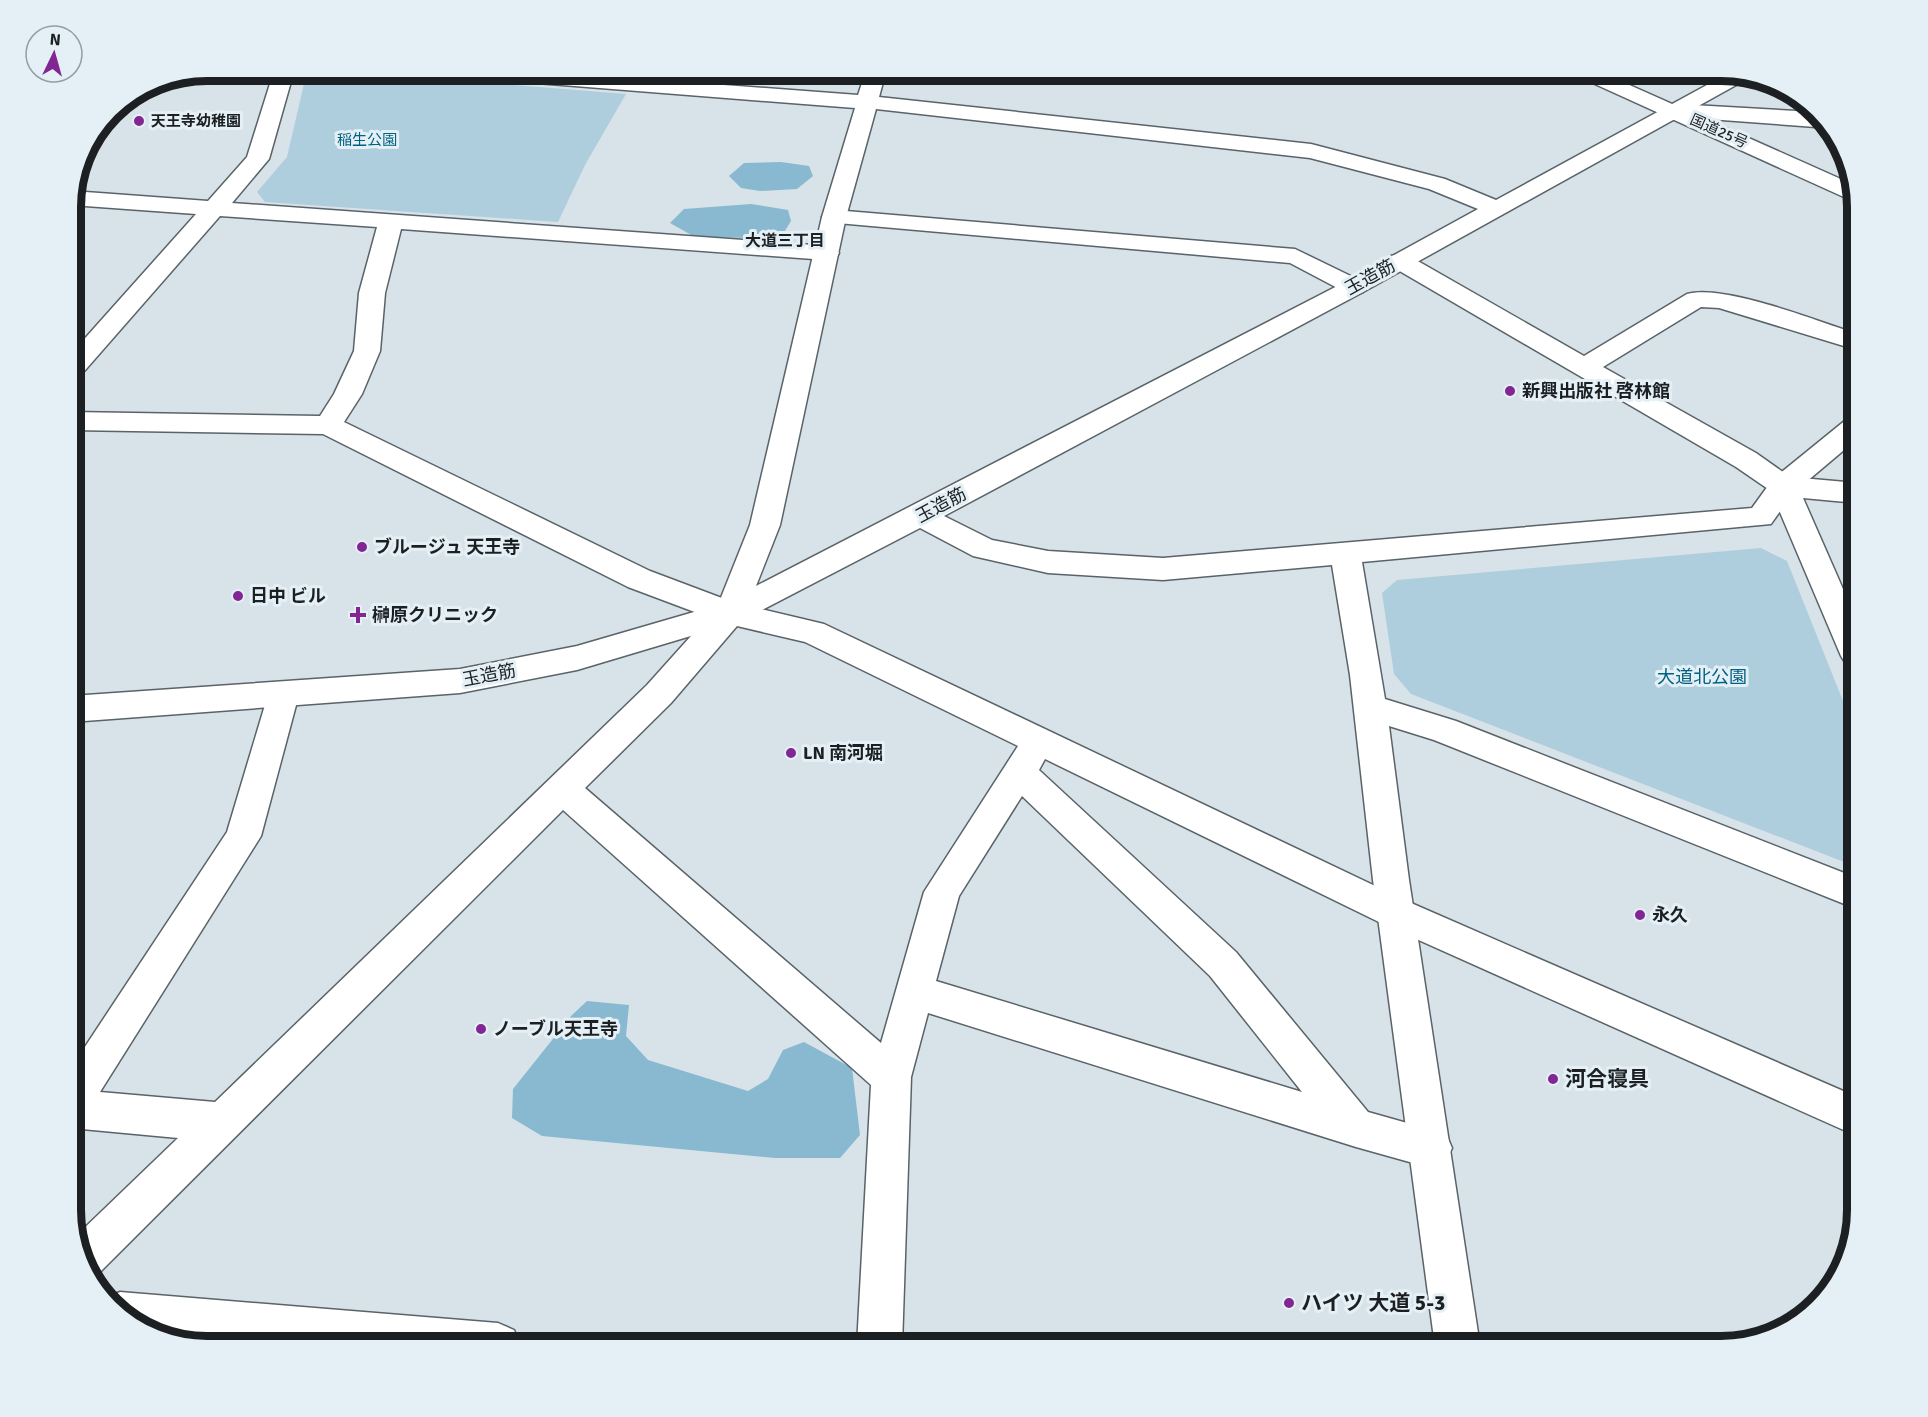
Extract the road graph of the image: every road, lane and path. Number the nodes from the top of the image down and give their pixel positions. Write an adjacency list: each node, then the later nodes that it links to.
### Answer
1 (281, 81): 12 (main road)
2 (599, 81): 6 (main road)
3 (873, 81): 6 (main road)
4 (1607, 81): 7 (main road, 国道25号)
5 (1729, 81): 7 (main road, 玉造筋)
6 (867, 102): 11 (main road); 13 (main road)
7 (1675, 111): 8 (main road); 9 (main road, 国道25号); 11 (main road, 玉造筋)
8 (1813, 121)
9 (1846, 189)
10 (81, 199): 12 (main road)
11 (1495, 208): 16 (main road, 玉造筋)
12 (215, 209): 14 (main road); 19 (main road)
13 (834, 217): 15 (main road); 17 (main road)
14 (391, 221): 15 (main road); 22 (main road)
15 (826, 253): 28 (main road)
16 (1400, 261): 17 (main road, 玉造筋); 20 (main road)
17 (1354, 286): 26 (main road, 玉造筋)
18 (1847, 339): 20 (main road)
19 (81, 359)
20 (1584, 368): 24 (main road)
21 (81, 421): 22 (main road)
22 (328, 425): 28 (main road)
23 (1847, 433): 24 (main road)
24 (1783, 486): 25 (main road); 27 (main road); 29 (main road)
25 (1847, 492)
26 (920, 516): 27 (main road); 28 (main road, 玉造筋)
27 (1345, 553): 32 (main road)
28 (730, 613): 30 (main road, 玉造筋); 33 (main road); 35 (main road)
29 (1847, 633)
30 (283, 694): 31 (main road, 玉造筋); 40 (main road)
31 (81, 708)
32 (1372, 708): 36 (main road); 37 (main road)
33 (1039, 741): 34 (main road); 37 (main road)
34 (1019, 772): 38 (main road); 44 (main road)
35 (561, 788): 39 (main road); 43 (main road)
36 (1847, 890)
37 (1398, 914): 42 (main road); 45 (main road)
38 (915, 992): 39 (main road); 44 (main road)
39 (891, 1077): 49 (main road)
40 (81, 1087)
41 (81, 1110): 43 (main road)
42 (1847, 1113)
43 (221, 1122): 46 (main road)
44 (1356, 1128): 45 (main road)
45 (1431, 1148): 50 (main road)
46 (89, 1253)
47 (139, 1316): 48 (main road)
48 (372, 1336)
49 (879, 1336)
50 (1457, 1336)

